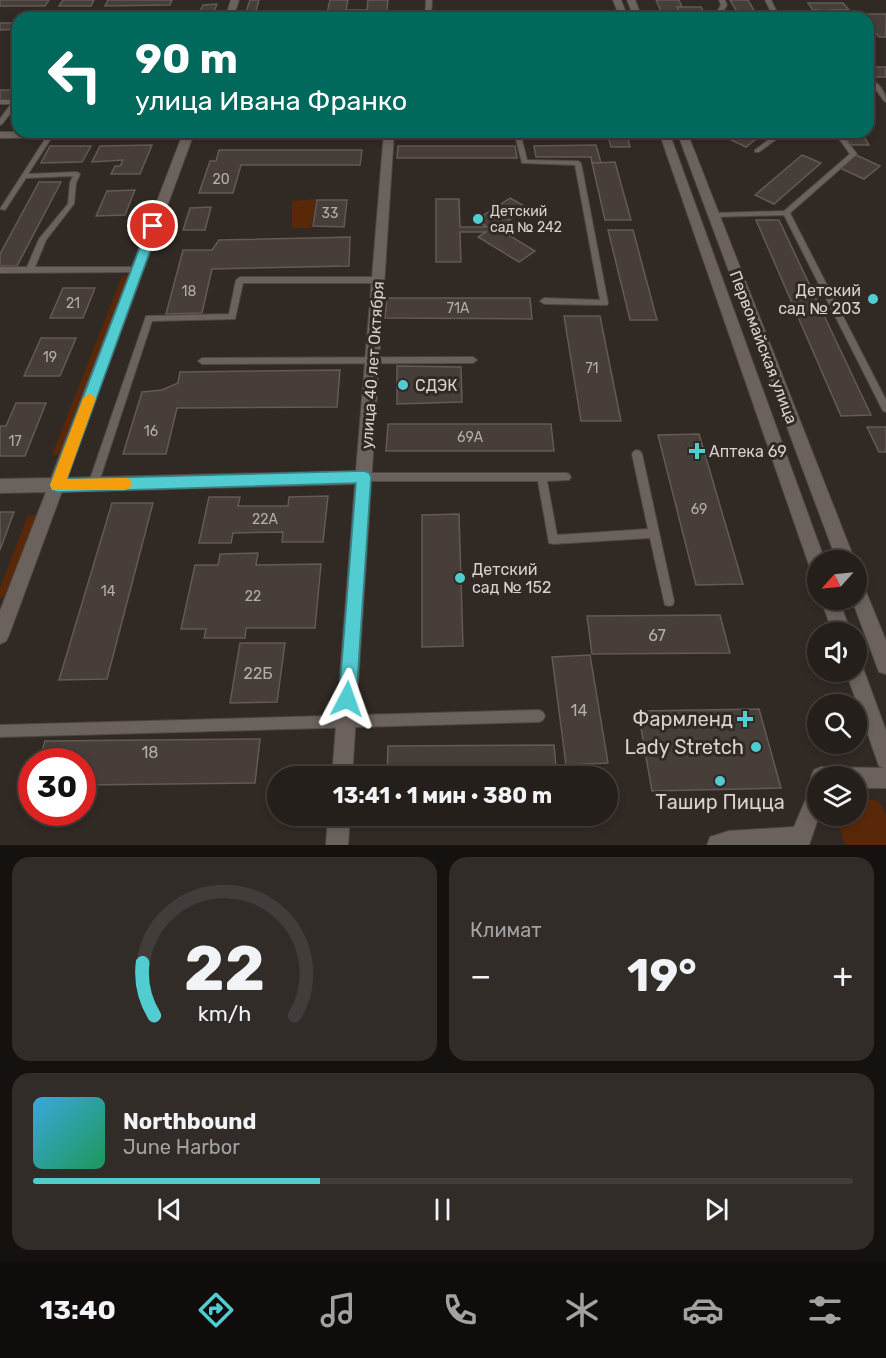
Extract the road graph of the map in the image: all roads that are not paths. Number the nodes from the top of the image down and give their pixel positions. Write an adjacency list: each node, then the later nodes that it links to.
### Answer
1 (874, 83): 2 (lane)
2 (886, 100)
3 (12, 107): 4 (lane)
4 (0, 123)
5 (49, 138): 14 (lane)
6 (187, 138): 20 (street)
7 (389, 138): 21 (street, улица 40 лет Октября)
8 (518, 138): 22 (lane)
9 (666, 138): 35 (street, Первомайская улица)
10 (684, 138): 17 (street, Первомайская улица)
11 (775, 138): 13 (lane)
12 (842, 138): 16 (lane)
13 (757, 151)
14 (25, 176): 15 (lane); 19 (lane)
15 (3, 208)
16 (786, 213): 17 (lane); 26 (lane)
17 (714, 214): 36 (street, Первомайская улица)
18 (0, 270): 19 (lane)
19 (30, 270): 20 (lane)
20 (137, 270): 32 (street)
21 (378, 280): 25 (street, улица 40 лет Октября); 31 (lane)
22 (544, 301)
23 (473, 360): 25 (lane)
24 (202, 361): 25 (lane)
25 (372, 361): 28 (street, улица 40 лет Октября)
26 (886, 409)
27 (637, 454): 34 (lane)
28 (364, 477): 29 (lane); 31 (street); 43 (street, улица 40 лет Октября)
29 (542, 477): 30 (lane); 34 (lane)
30 (566, 477)
31 (93, 484): 32 (street)
32 (57, 485): 33 (street); 39 (street)
33 (0, 486)
34 (654, 533): 37 (lane)
35 (813, 550)
36 (842, 550)
37 (669, 601)
38 (865, 610): 40 (street)
39 (0, 635)
40 (886, 665)
41 (859, 682): 45 (street)
42 (539, 716): 43 (lane)
43 (346, 721): 44 (lane); 46 (street, улица 40 лет Октября)
44 (0, 731)
45 (886, 759)
46 (343, 766)
47 (867, 778): 48 (street)
48 (886, 778)
49 (807, 825): 51 (street)
50 (338, 826): 52 (street)
51 (802, 841): 53 (street)
52 (337, 845)
53 (718, 845)

